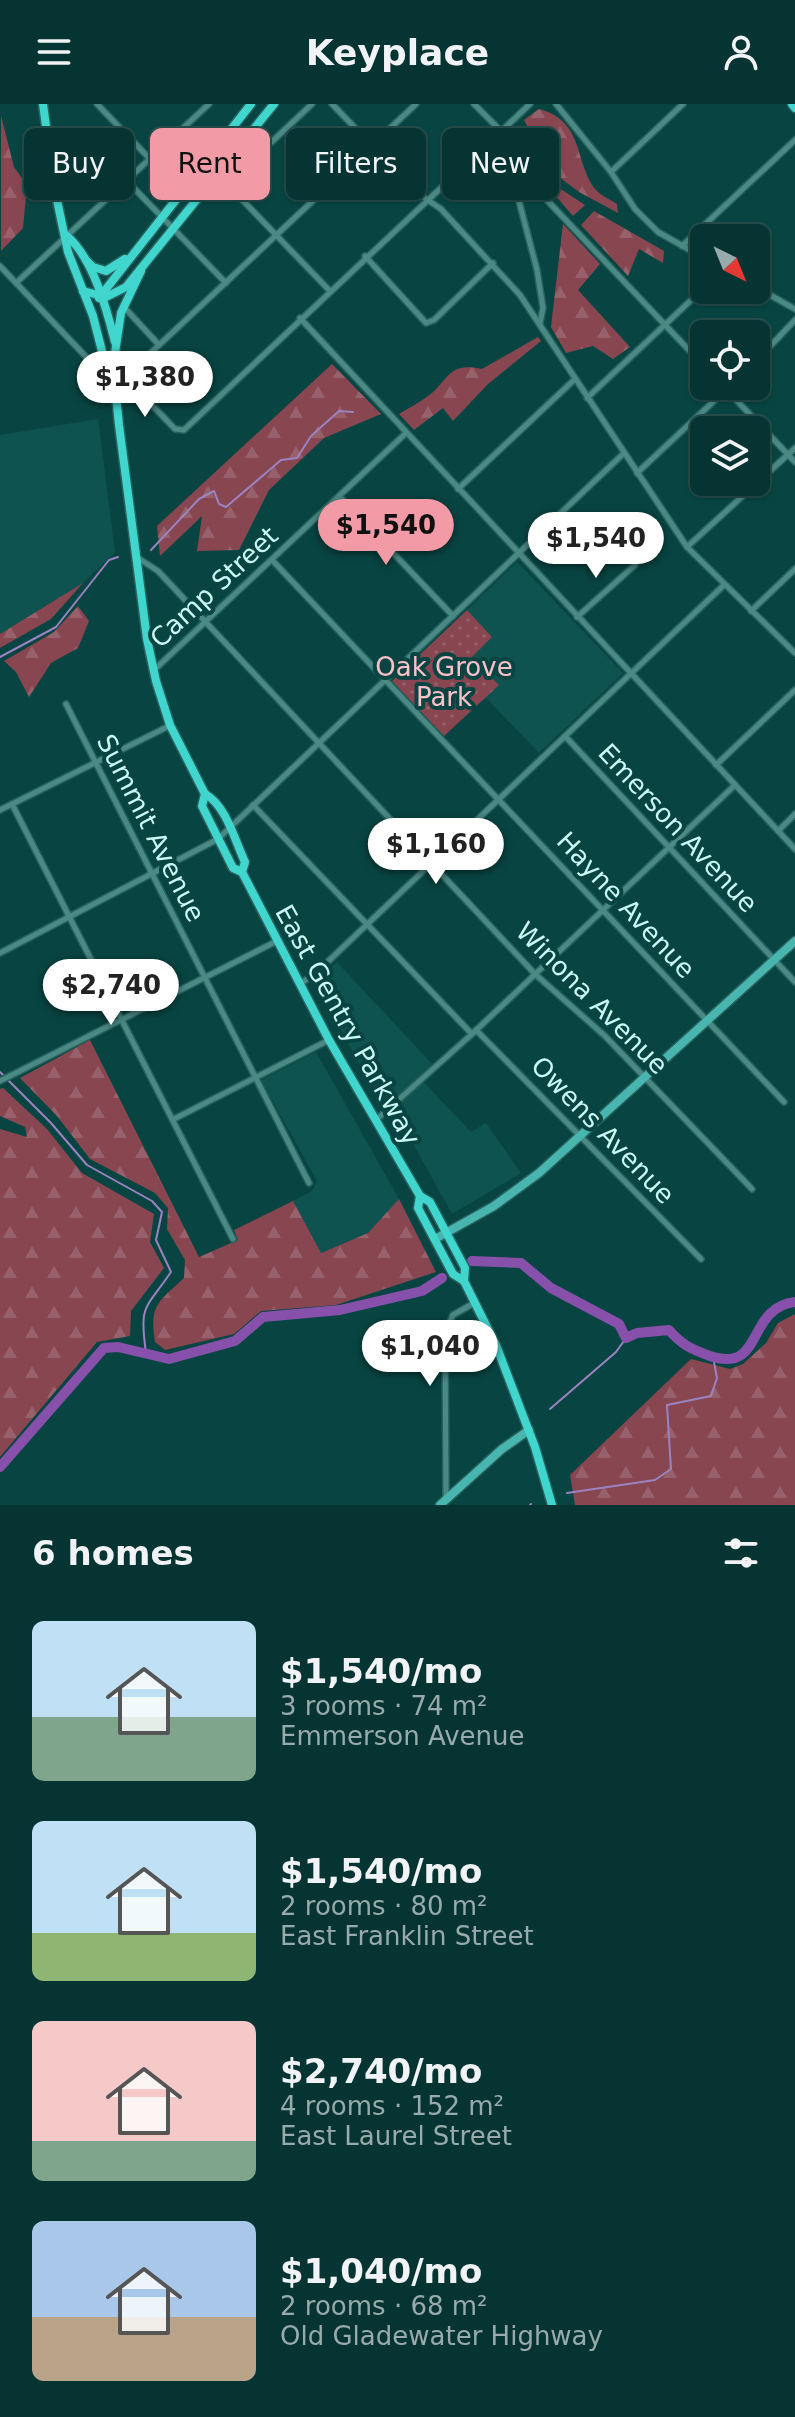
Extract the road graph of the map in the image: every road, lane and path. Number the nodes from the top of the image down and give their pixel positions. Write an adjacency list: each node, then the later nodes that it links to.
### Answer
1 (43, 104): 38 (main road, East Gentry Parkway)
2 (97, 104): 22 (street)
3 (209, 104): 13 (street)
4 (251, 104): 14 (main road)
5 (274, 104): 15 (main road)
6 (312, 104): 21 (street)
7 (332, 104): 16 (street)
8 (416, 104): 17 (street)
9 (474, 104): 18 (street)
10 (530, 104): 19 (street)
11 (556, 104): 23 (street)
12 (683, 104): 23 (street)
13 (183, 128)
14 (232, 128)
15 (255, 128)
16 (357, 128)
17 (391, 128)
18 (498, 128)
19 (504, 128)
20 (795, 140): 39 (street)
21 (270, 144)
22 (150, 159): 24 (street)
23 (611, 172): 39 (street)
24 (134, 174)
25 (442, 186): 27 (street)
26 (134, 188): 35 (street)
27 (428, 199): 43 (street); 44 (street)
28 (106, 200): 38 (street)
29 (175, 200): 35 (main road)
30 (198, 200): 36 (main road)
31 (242, 200): 37 (street)
32 (314, 200): 37 (street)
33 (519, 200): 58 (street)
34 (547, 200): 59 (street)
35 (162, 216): 36 (street); 41 (main road)
36 (174, 229): 46 (main road); 48 (street)
37 (276, 235): 48 (street); 49 (street)
38 (67, 236): 42 (main road); 47 (street); 50 (main road, East Gentry Parkway)
39 (682, 246): 40 (street)
40 (690, 250)
41 (135, 251): 42 (main road); 52 (main road)
42 (82, 255): 52 (main road)
43 (365, 256): 44 (street); 49 (street)
44 (493, 263): 58 (street)
45 (0, 266): 47 (street)
46 (141, 271): 52 (main road); 54 (main road, East Gentry Parkway)
47 (16, 283): 67 (street)
48 (226, 283): 61 (street)
49 (329, 290): 57 (street)
50 (83, 291): 52 (main road); 56 (main road, East Gentry Parkway)
51 (770, 295): 55 (street)
52 (99, 297): 56 (main road); 63 (main road)
53 (690, 302): 59 (street)
54 (124, 306): 61 (street); 63 (main road, East Gentry Parkway)
55 (795, 309)
56 (93, 316): 65 (main road, East Gentry Parkway)
57 (300, 318): 66 (street); 72 (street)
58 (540, 324): 68 (street)
59 (666, 325): 64 (street); 69 (street)
60 (794, 325): 62 (street)
61 (159, 345): 66 (street)
62 (770, 348)
63 (116, 351): 65 (main road, East Gentry Parkway)
64 (690, 351)
65 (113, 366): 67 (main road, East Gentry Parkway)
66 (125, 377): 67 (street)
67 (114, 379): 82 (main road, East Gentry Parkway)
68 (575, 379): 69 (street); 78 (street)
69 (587, 398): 74 (street)
70 (713, 400): 77 (street)
71 (738, 400): 75 (street)
72 (406, 433): 78 (street); 79 (street, Camp Street)
73 (795, 448): 75 (street)
74 (624, 453): 77 (street); 81 (street)
75 (788, 455): 76 (street); 80 (street)
76 (795, 462)
77 (637, 473): 80 (street)
78 (458, 489): 81 (street)
79 (340, 497): 83 (street, Camp Street); 88 (street)
80 (687, 547): 86 (street)
81 (518, 554): 88 (street); 89 (street)
82 (138, 558): 90 (street, Winona Avenue); 92 (main road, East Gentry Parkway)
83 (273, 561): 90 (street, Camp Street); 94 (street, Hayne Avenue)
84 (635, 565): 89 (street)
85 (795, 569): 87 (street)
86 (724, 585): 87 (street); 93 (street)
87 (751, 611): 91 (street)
88 (453, 616): 94 (street)
89 (577, 617): 93 (street)
90 (207, 622): 92 (street, Camp Street); 99 (street, Winona Avenue)
91 (795, 653)
92 (153, 671): 97 (main road, East Gentry Parkway)
93 (631, 674): 98 (street); 101 (street)
94 (385, 679): 99 (street); 104 (street, Hayne Avenue)
95 (795, 690): 101 (street)
96 (66, 704): 100 (street, Summit Avenue)
97 (170, 725): 100 (street); 103 (main road, East Gentry Parkway)
98 (565, 736): 104 (street); 112 (street, Emerson Avenue)
99 (320, 742): 106 (street); 114 (street, Winona Avenue)
100 (95, 762): 105 (street); 116 (street, Summit Avenue)
101 (716, 765): 102 (street)
102 (735, 785): 110 (street); 112 (street)
103 (205, 794): 109 (main road, East Gentry Parkway); 111 (main road, East Gentry Parkway)
104 (499, 800): 114 (street); 117 (street, Hayne Avenue)
105 (12, 804): 107 (street); 118 (street)
106 (253, 805): 109 (street); 119 (street, Owens Avenue)
107 (0, 810)
108 (795, 814): 110 (street)
109 (229, 828): 111 (street); 115 (main road, East Gentry Parkway)
110 (778, 831): 113 (street)
111 (218, 839): 115 (main road, East Gentry Parkway); 116 (street)
112 (669, 847): 117 (street); 123 (street, Emerson Avenue)
113 (795, 849)
114 (433, 861): 119 (street); 124 (street, Winona Avenue)
115 (242, 872): 120 (main road, East Gentry Parkway)
116 (152, 875): 118 (street); 125 (street, Summit Avenue)
117 (603, 909): 124 (street); 129 (street, Hayne Avenue)
118 (71, 917): 122 (street); 128 (street)
119 (367, 925): 127 (street); 130 (street, Owens Avenue)
120 (278, 940): 125 (street); 127 (main road, East Gentry Parkway)
121 (795, 941): 123 (main road)
122 (0, 953)
123 (774, 960): 126 (street, Emerson Avenue); 129 (main road)
124 (535, 974): 130 (street); 132 (street, Winona Avenue)
125 (203, 976): 128 (street); 133 (street, Summit Avenue)
126 (795, 982)
127 (300, 984): 131 (main road, East Gentry Parkway)
128 (122, 1018): 134 (street); 136 (street)
129 (707, 1020): 132 (main road); 135 (street, Hayne Avenue)
130 (474, 1032): 137 (street); 138 (street, Owens Avenue)
131 (329, 1040): 133 (street); 137 (main road, East Gentry Parkway)
132 (644, 1077): 138 (main road); 140 (street, Winona Avenue)
133 (256, 1078): 136 (street); 139 (street, Summit Avenue)
134 (0, 1081)
135 (784, 1102)
136 (174, 1119): 143 (street)
137 (374, 1121): 141 (main road, East Gentry Parkway)
138 (580, 1136): 142 (main road); 145 (street, Owens Avenue)
139 (309, 1183)
140 (752, 1189)
141 (420, 1196): 142 (main road, East Gentry Parkway); 144 (main road, East Gentry Parkway)
142 (446, 1233): 144 (main road); 146 (main road, East Gentry Parkway)
143 (233, 1239)
144 (435, 1239): 146 (main road, East Gentry Parkway)
145 (701, 1259)
146 (464, 1281): 147 (main road, East Gentry Parkway)
147 (475, 1302): 148 (main road, East Gentry Parkway); 149 (street)
148 (529, 1430): 149 (main road); 150 (main road, East Gentry Parkway)
149 (444, 1503)
150 (552, 1505)

